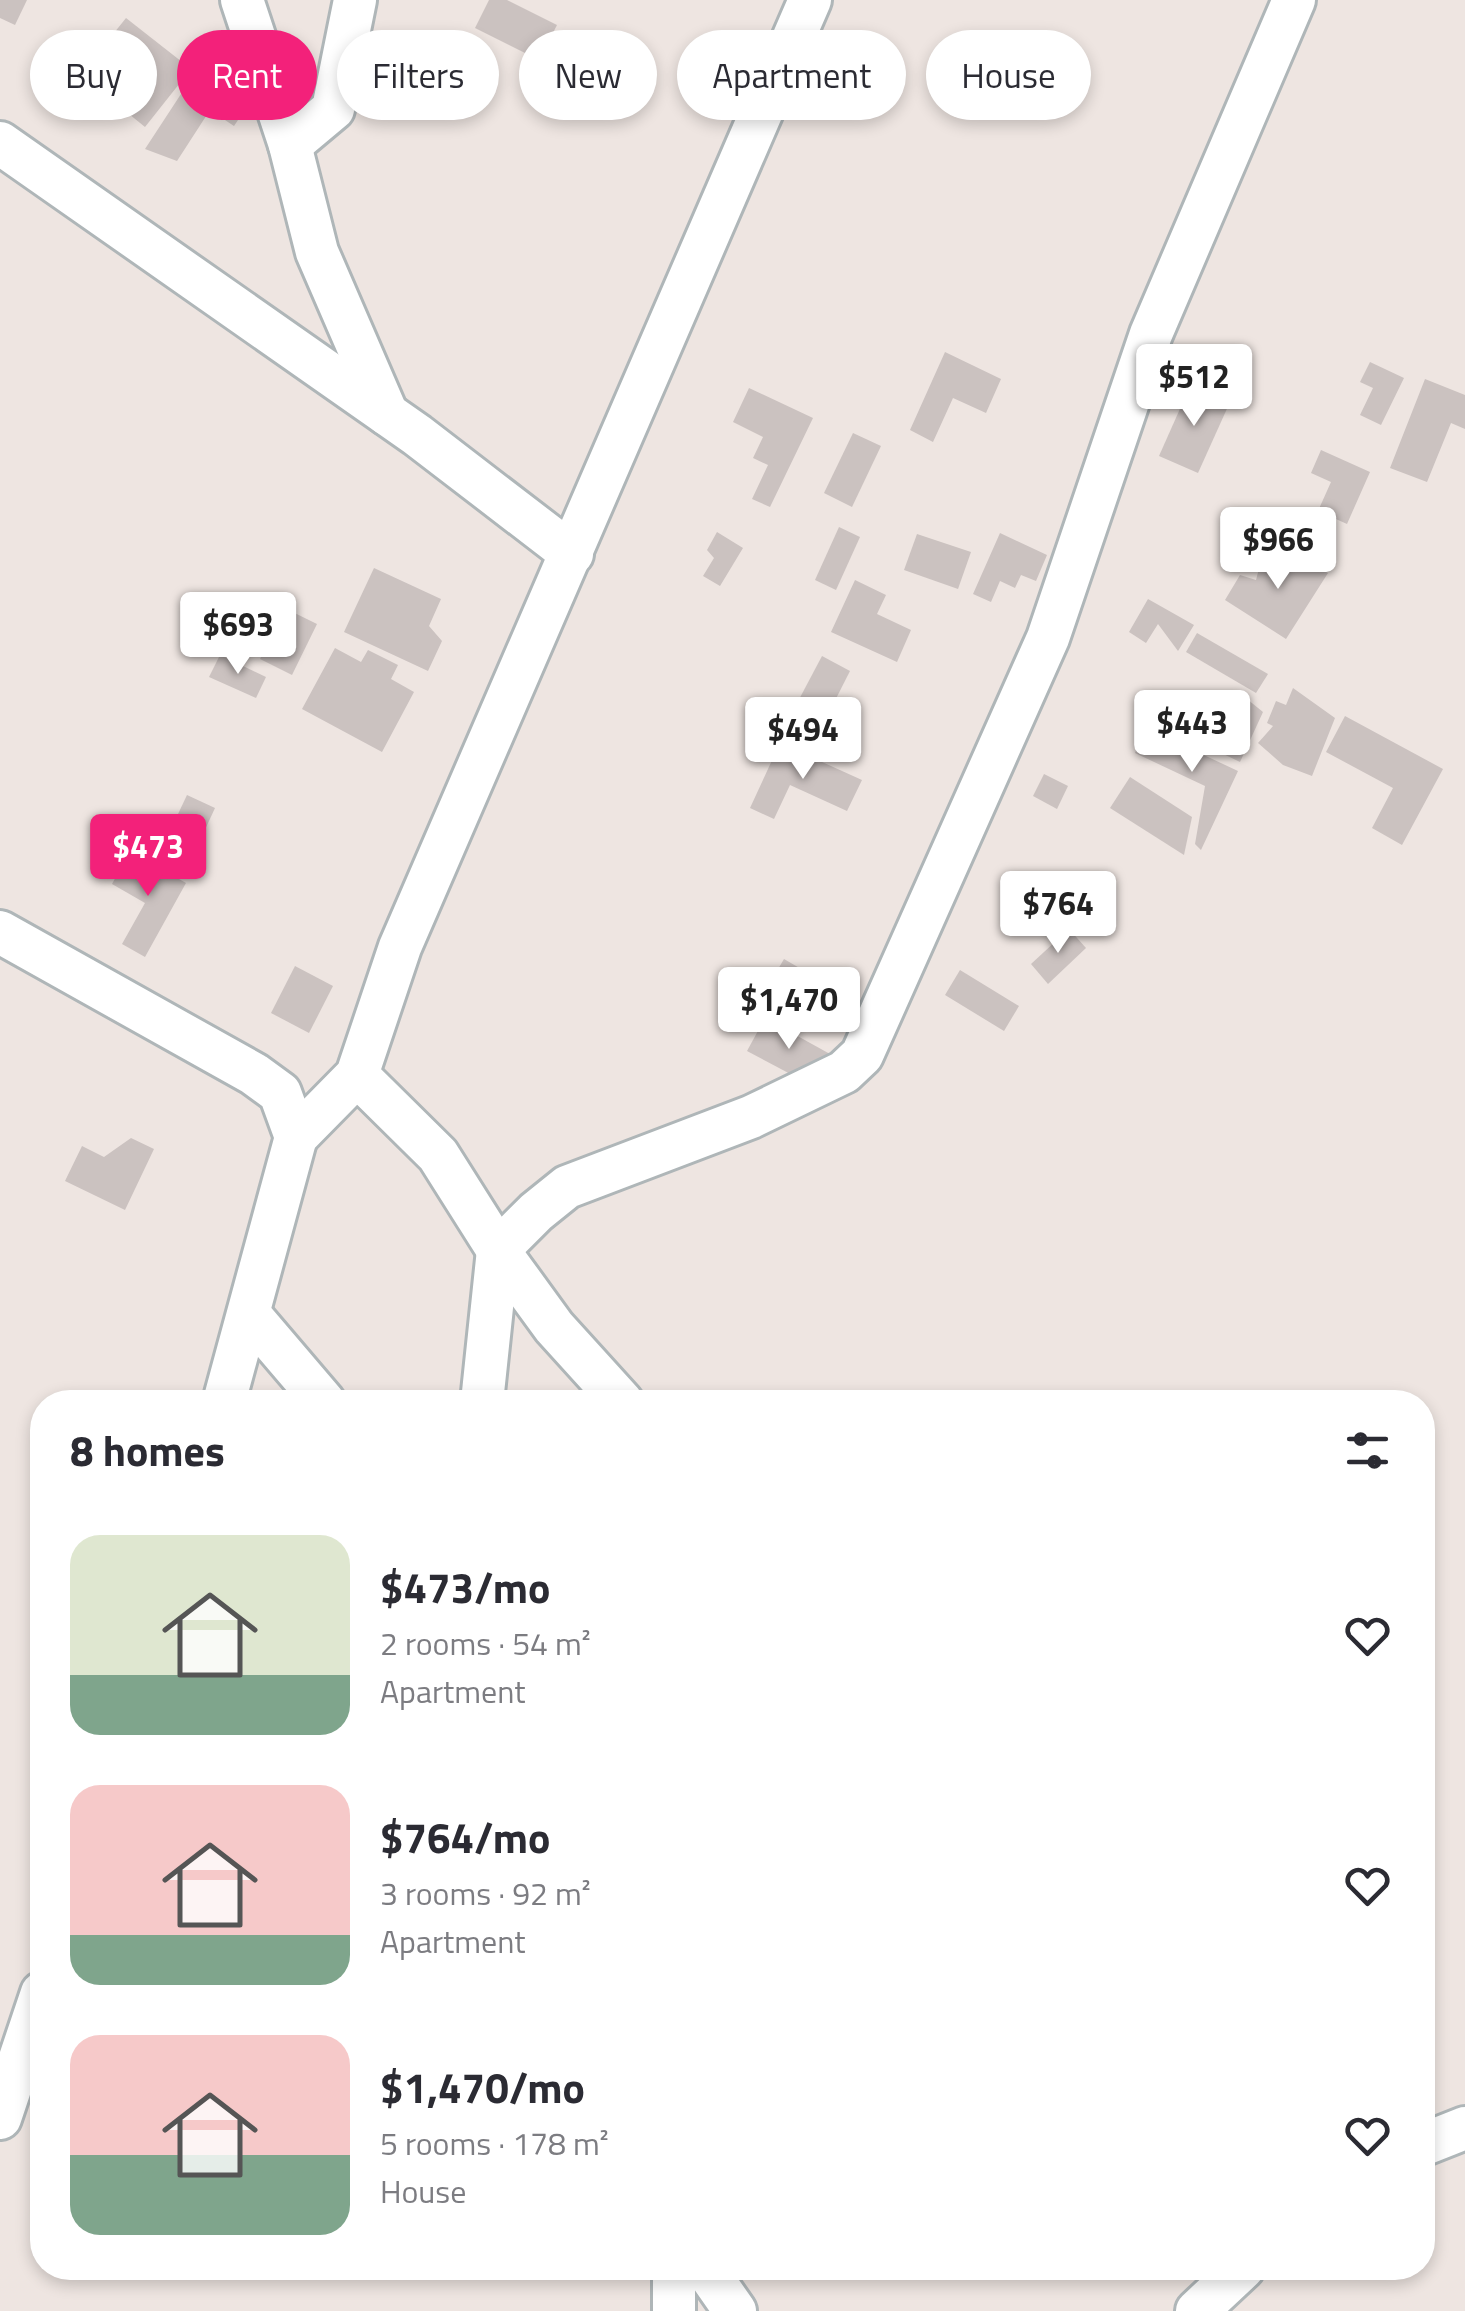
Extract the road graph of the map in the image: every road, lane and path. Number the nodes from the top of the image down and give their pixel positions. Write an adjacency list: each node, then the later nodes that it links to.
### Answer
1 (242, 0): 6 (street)
2 (356, 0): 6 (street)
3 (810, 0): 8 (street)
4 (1294, 0): 12 (street)
5 (0, 144): 7 (street)
6 (290, 145): 7 (street)
7 (387, 414): 8 (street)
8 (572, 554): 10 (street)
9 (0, 932): 11 (street)
10 (357, 1075): 11 (street); 12 (street)
11 (296, 1137): 13 (street)
12 (498, 1250): 16 (street); 17 (street)
13 (250, 1314): 14 (street); 15 (street)
14 (228, 1390)
15 (314, 1390)
16 (483, 1390)
17 (610, 1390)
18 (30, 2029): 19 (street)
19 (0, 2118)
20 (1465, 2128): 21 (street)
21 (1435, 2140)
22 (674, 2280): 25 (street)
23 (713, 2280): 26 (street)
24 (1230, 2280): 27 (street)
25 (674, 2311)
26 (735, 2311)
27 (1198, 2311)

